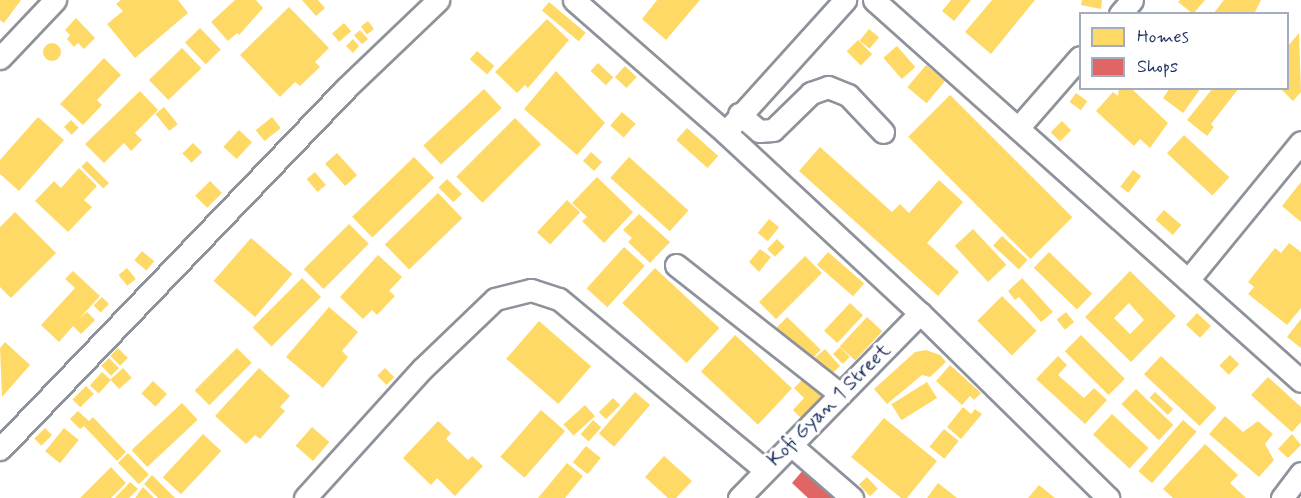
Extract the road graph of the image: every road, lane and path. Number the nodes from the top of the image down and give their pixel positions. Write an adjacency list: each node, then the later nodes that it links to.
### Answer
1 (55, 0): 8 (street)
2 (438, 0): 21 (street)
3 (574, 0): 13 (street)
4 (845, 0): 10 (street)
5 (874, 0): 11 (street)
6 (1132, 0): 7 (street)
7 (1121, 12)
8 (0, 58)
9 (1079, 58): 11 (street)
10 (739, 114): 12 (street); 13 (street)
11 (1018, 128): 16 (street)
12 (883, 132)
13 (726, 133): 17 (street)
14 (1301, 142): 16 (street)
15 (676, 265): 19 (street)
16 (1188, 280): 18 (street)
17 (920, 314): 19 (street, Kofi Gyan 1 Street); 27 (street)
18 (1301, 381)
19 (840, 394): 20 (street, Kofi Gyan 1 Street)
20 (791, 445): 22 (street, Kofi Gyan 1 Street); 26 (street)
21 (0, 449)
22 (765, 470): 24 (street); 25 (street, Kofi Gyan 1 Street)
23 (1301, 473): 28 (street)
24 (305, 498)
25 (738, 498)
26 (852, 498)
27 (1108, 498)
28 (1282, 498)

